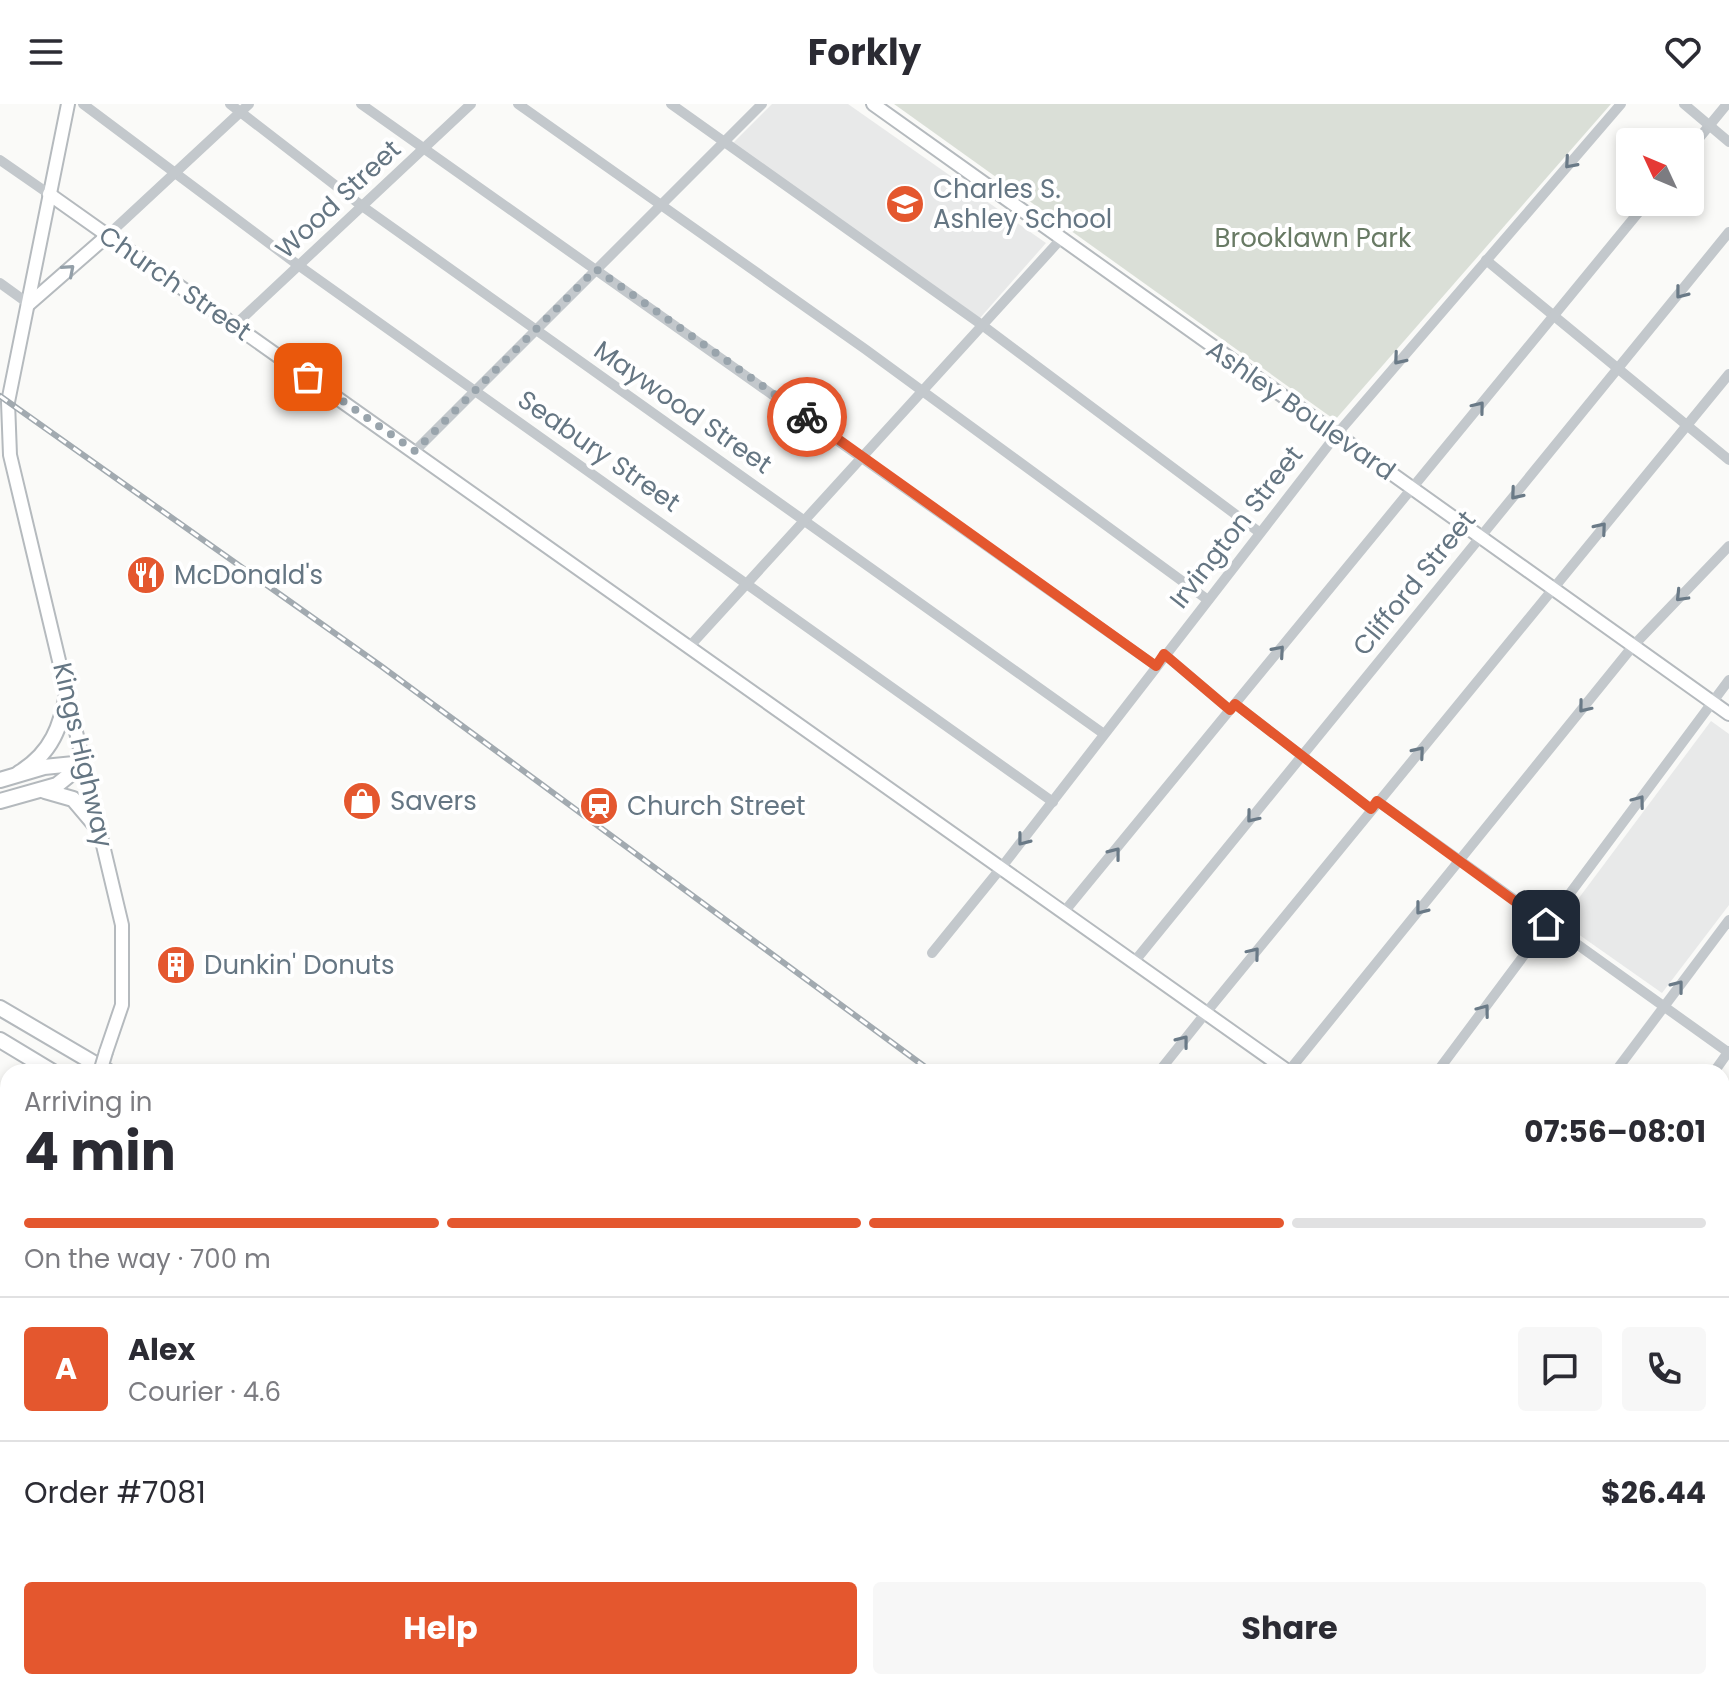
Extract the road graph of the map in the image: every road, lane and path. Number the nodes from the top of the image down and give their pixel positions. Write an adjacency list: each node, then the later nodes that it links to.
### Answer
1 (68, 104): 22 (main road, Kings Highway)
2 (83, 104): 21 (street, Seabury Street)
3 (230, 104): 14 (street, Maywood Street)
4 (249, 104): 14 (street)
5 (361, 104): 19 (street)
6 (471, 104): 19 (street, Wood Street)
7 (518, 104): 24 (street)
8 (671, 104): 17 (street)
9 (762, 104): 17 (street)
10 (873, 104): 28 (main road, Ashley Boulevard)
11 (1621, 104): 29 (street, Irvington Street, one-way to 29)
12 (1684, 104): 15 (street)
13 (1727, 104): 15 (street)
14 (240, 112): 21 (street); 23 (street, Maywood Street)
15 (1709, 126): 16 (street); 18 (street)
16 (1704, 132)
17 (725, 142): 24 (street); 35 (street)
18 (1729, 142)
19 (426, 147): 23 (street, Wood Street); 31 (street)
20 (0, 160): 22 (street, Church Street)
21 (174, 172): 27 (street); 30 (street, Seabury Street)
22 (49, 194): 27 (main road, Church Street); 33 (main road, Kings Highway)
23 (362, 206): 30 (street, Wood Street); 37 (street, Maywood Street)
24 (660, 206): 31 (street); 41 (street)
25 (1635, 216): 34 (street)
26 (1729, 232): 38 (street, Clifford Street, one-way to 38)
27 (108, 235): 33 (main road, one-way to 27); 36 (main road, Church Street)
28 (1061, 239): 35 (street); 43 (main road, Ashley Boulevard)
29 (1486, 260): 34 (street); 43 (street, Irvington Street, one-way to 43)
30 (298, 265): 36 (street, Wood Street); 40 (street, Seabury Street)
31 (596, 269): 37 (street); 46 (street)
32 (0, 283): 33 (street)
33 (29, 304): 44 (main road, Kings Highway)
34 (1553, 315): 38 (street); 48 (street, one-way to 34)
35 (982, 325): 41 (street); 50 (street)
36 (234, 326): 45 (main road, Church Street)
37 (534, 329): 40 (street); 49 (street, Maywood Street)
38 (1619, 369): 42 (street); 51 (street, Clifford Street, one-way to 51)
39 (1729, 374): 42 (street)
40 (474, 390): 45 (street); 53 (street, Seabury Street)
41 (923, 391): 46 (street); 55 (street)
42 (1687, 424): 47 (street); 54 (street, one-way to 42)
43 (1337, 434): 48 (main road, Ashley Boulevard); 50 (street, Irvington Street)
44 (4, 440): 61 (main road, Kings Highway)
45 (415, 451): 57 (main road, Church Street)
46 (861, 457): 49 (street); 59 (street)
47 (1729, 460)
48 (1410, 488): 51 (main road, Ashley Boulevard); 63 (street, one-way to 48)
49 (805, 520): 53 (street); 65 (street, Maywood Street)
50 (1259, 532): 55 (street, Irvington Street)
51 (1480, 537): 54 (main road, Ashley Boulevard); 66 (street, Clifford Street)
52 (1729, 546): 56 (street, one-way to 56)
53 (747, 584): 57 (street); 72 (street, Seabury Street)
54 (1551, 588): 56 (main road, Ashley Boulevard); 73 (street, one-way to 54)
55 (1208, 600): 58 (street, Irvington Street)
56 (1633, 646): 62 (main road, Ashley Boulevard); 75 (street, one-way to 75)
57 (689, 647): 76 (main road, Church Street)
58 (1164, 654): 59 (street, Irvington Street); 63 (street)
59 (1156, 666): 65 (street, Irvington Street)
60 (1729, 680): 62 (street)
61 (68, 690): 67 (main road, Kings Highway); 68 (highway)
62 (1711, 702): 64 (main road, Ashley Boulevard); 79 (street, one-way to 62)
63 (1232, 707): 66 (street); 77 (street, one-way to 63)
64 (1729, 714)
65 (1104, 734): 72 (street, Irvington Street)
66 (1301, 757): 73 (street); 81 (street, Clifford Street, one-way to 81)
67 (84, 763): 68 (highway); 70 (highway); 74 (main road, Kings Highway)
68 (19, 773): 69 (highway)
69 (0, 780)
70 (44, 791): 71 (highway); 74 (highway)
71 (0, 801)
72 (1053, 802): 76 (street, Irvington Street, one-way to 76)
73 (1374, 805): 75 (street); 85 (street, one-way to 73)
74 (101, 832): 93 (main road, Kings Highway, bridge)
75 (1459, 860): 79 (street); 96 (street, one-way to 96)
76 (1001, 868): 77 (main road, Church Street); 80 (street, Irvington Street)
77 (1064, 912): 81 (main road, Church Street)
78 (1729, 920): 83 (street, one-way to 78)
79 (1546, 924): 83 (street); 97 (street, one-way to 79)
80 (932, 953)
81 (1134, 962): 85 (main road, Church Street)
82 (0, 1000): 86 (highway)
83 (1662, 1006): 89 (street); 98 (street)
84 (0, 1008): 86 (highway)
85 (1205, 1014): 94 (street, one-way to 85); 95 (main road, Church Street)
86 (53, 1039): 92 (highway)
87 (0, 1040): 91 (highway)
88 (0, 1049): 90 (highway)
89 (1729, 1052)
90 (34, 1064)
91 (39, 1064)
92 (95, 1064)
93 (102, 1064)
94 (1168, 1064)
95 (1277, 1064)
96 (1294, 1064)
97 (1443, 1064)
98 (1621, 1064)

